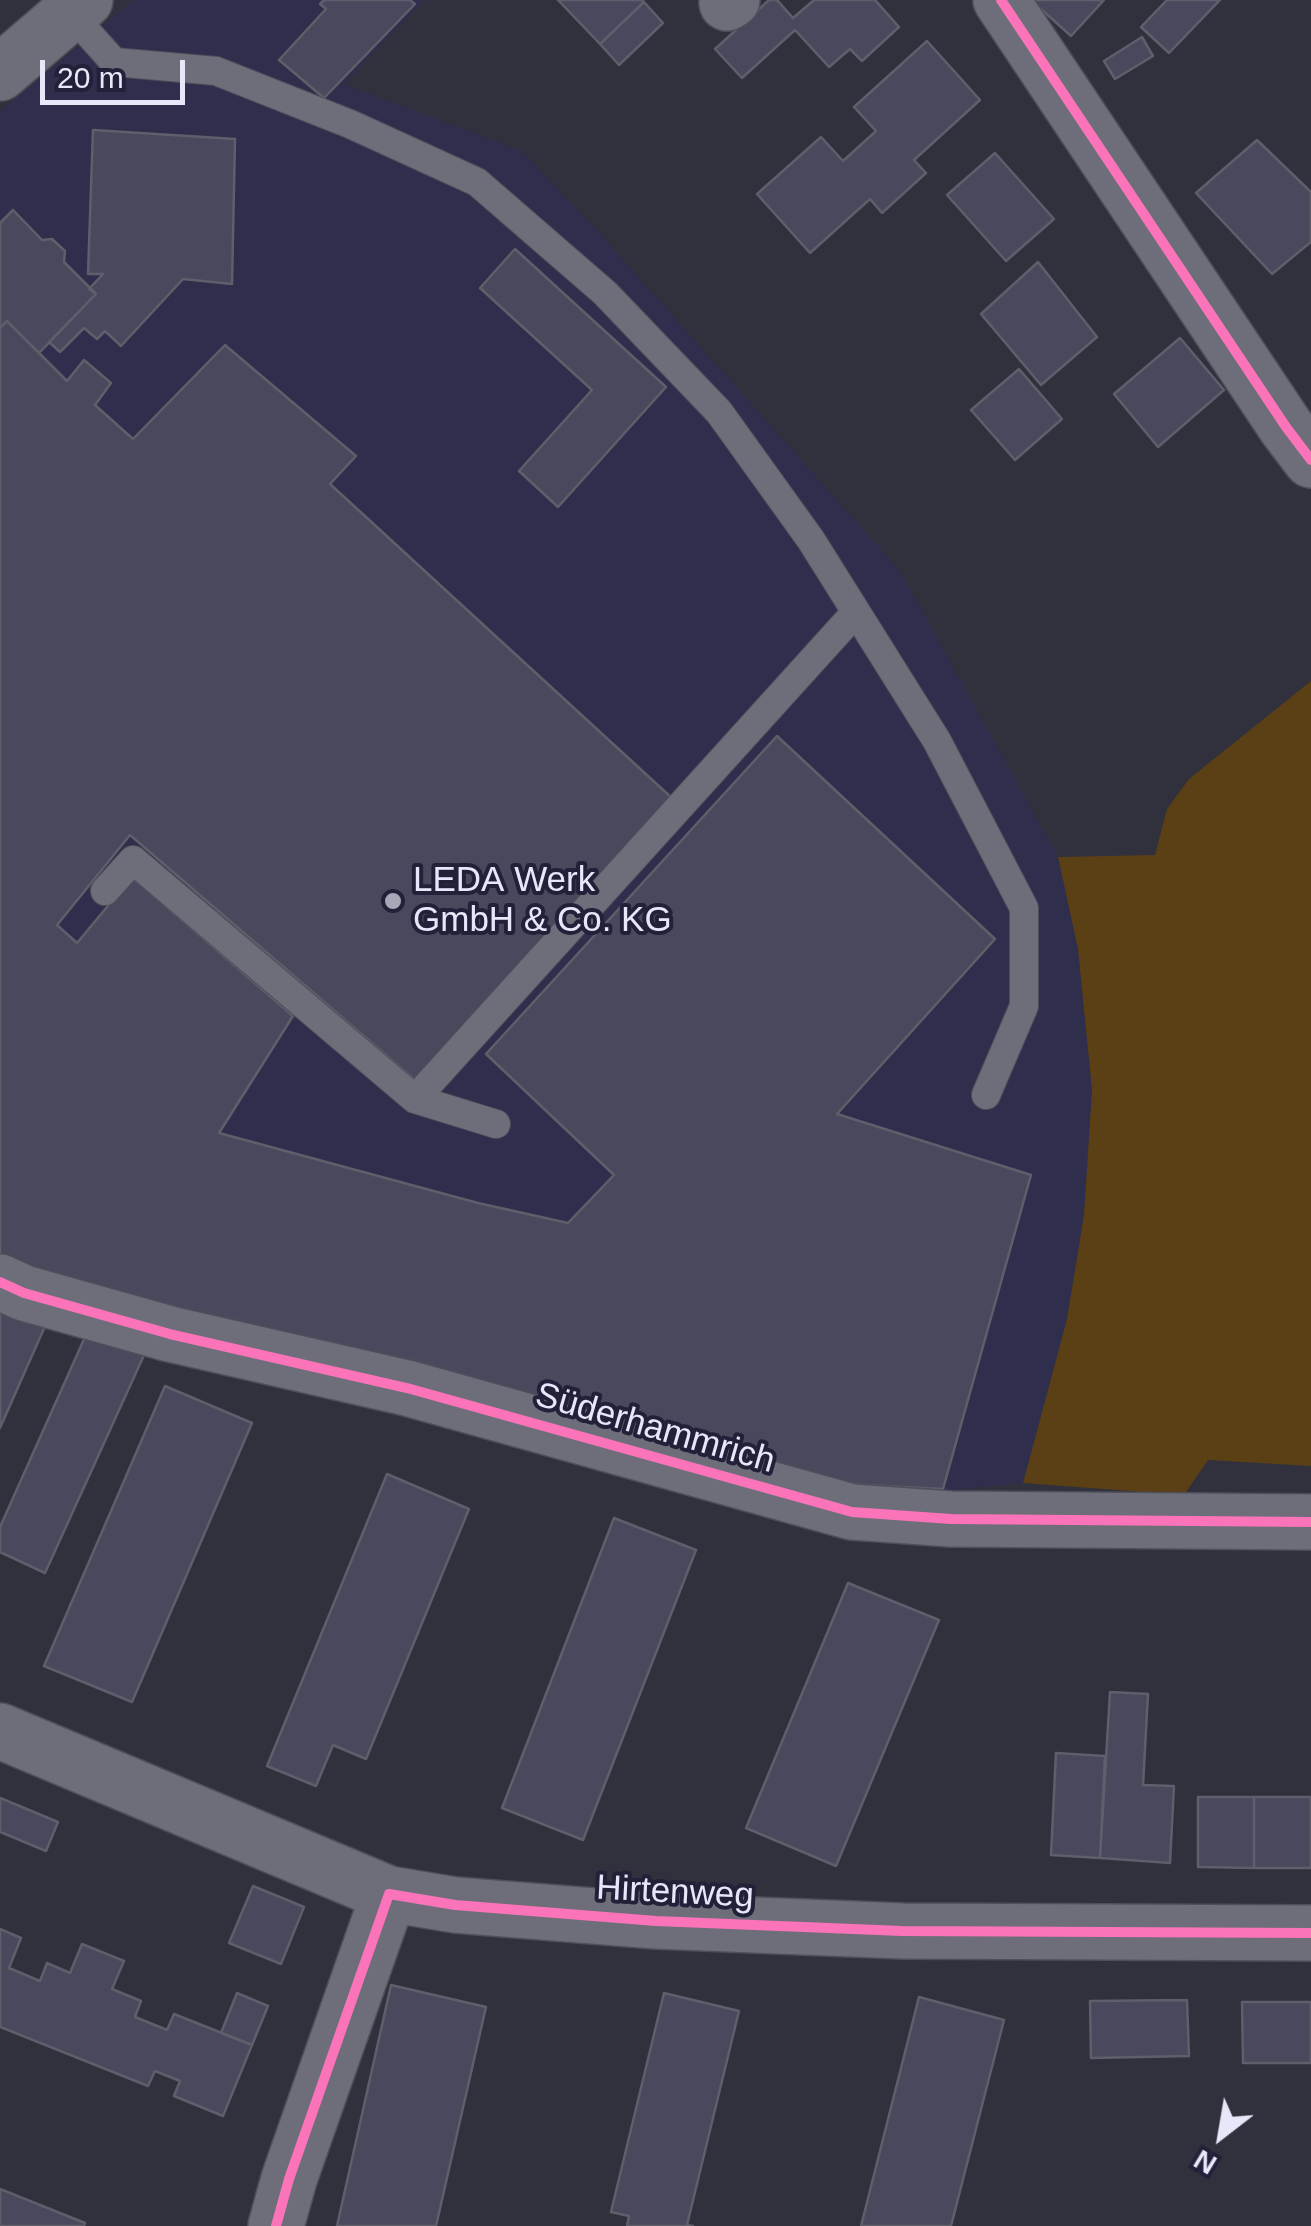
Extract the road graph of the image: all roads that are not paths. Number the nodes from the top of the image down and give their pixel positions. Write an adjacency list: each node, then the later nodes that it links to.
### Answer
1 (1002, 0): 4 (street)
2 (78, 7): 3 (street); 5 (lane)
3 (0, 73)
4 (1298, 444)
5 (856, 612): 7 (lane); 8 (lane)
6 (105, 891): 8 (lane)
7 (986, 1095)
8 (415, 1099): 9 (lane)
9 (496, 1124)
10 (0, 1282): 11 (street, Süderhammrich)
11 (1311, 1522)
12 (0, 1731): 13 (street, Hirtenweg)
13 (389, 1894): 14 (street, Hirtenweg); 15 (street)
14 (1311, 1933)
15 (276, 2226)

